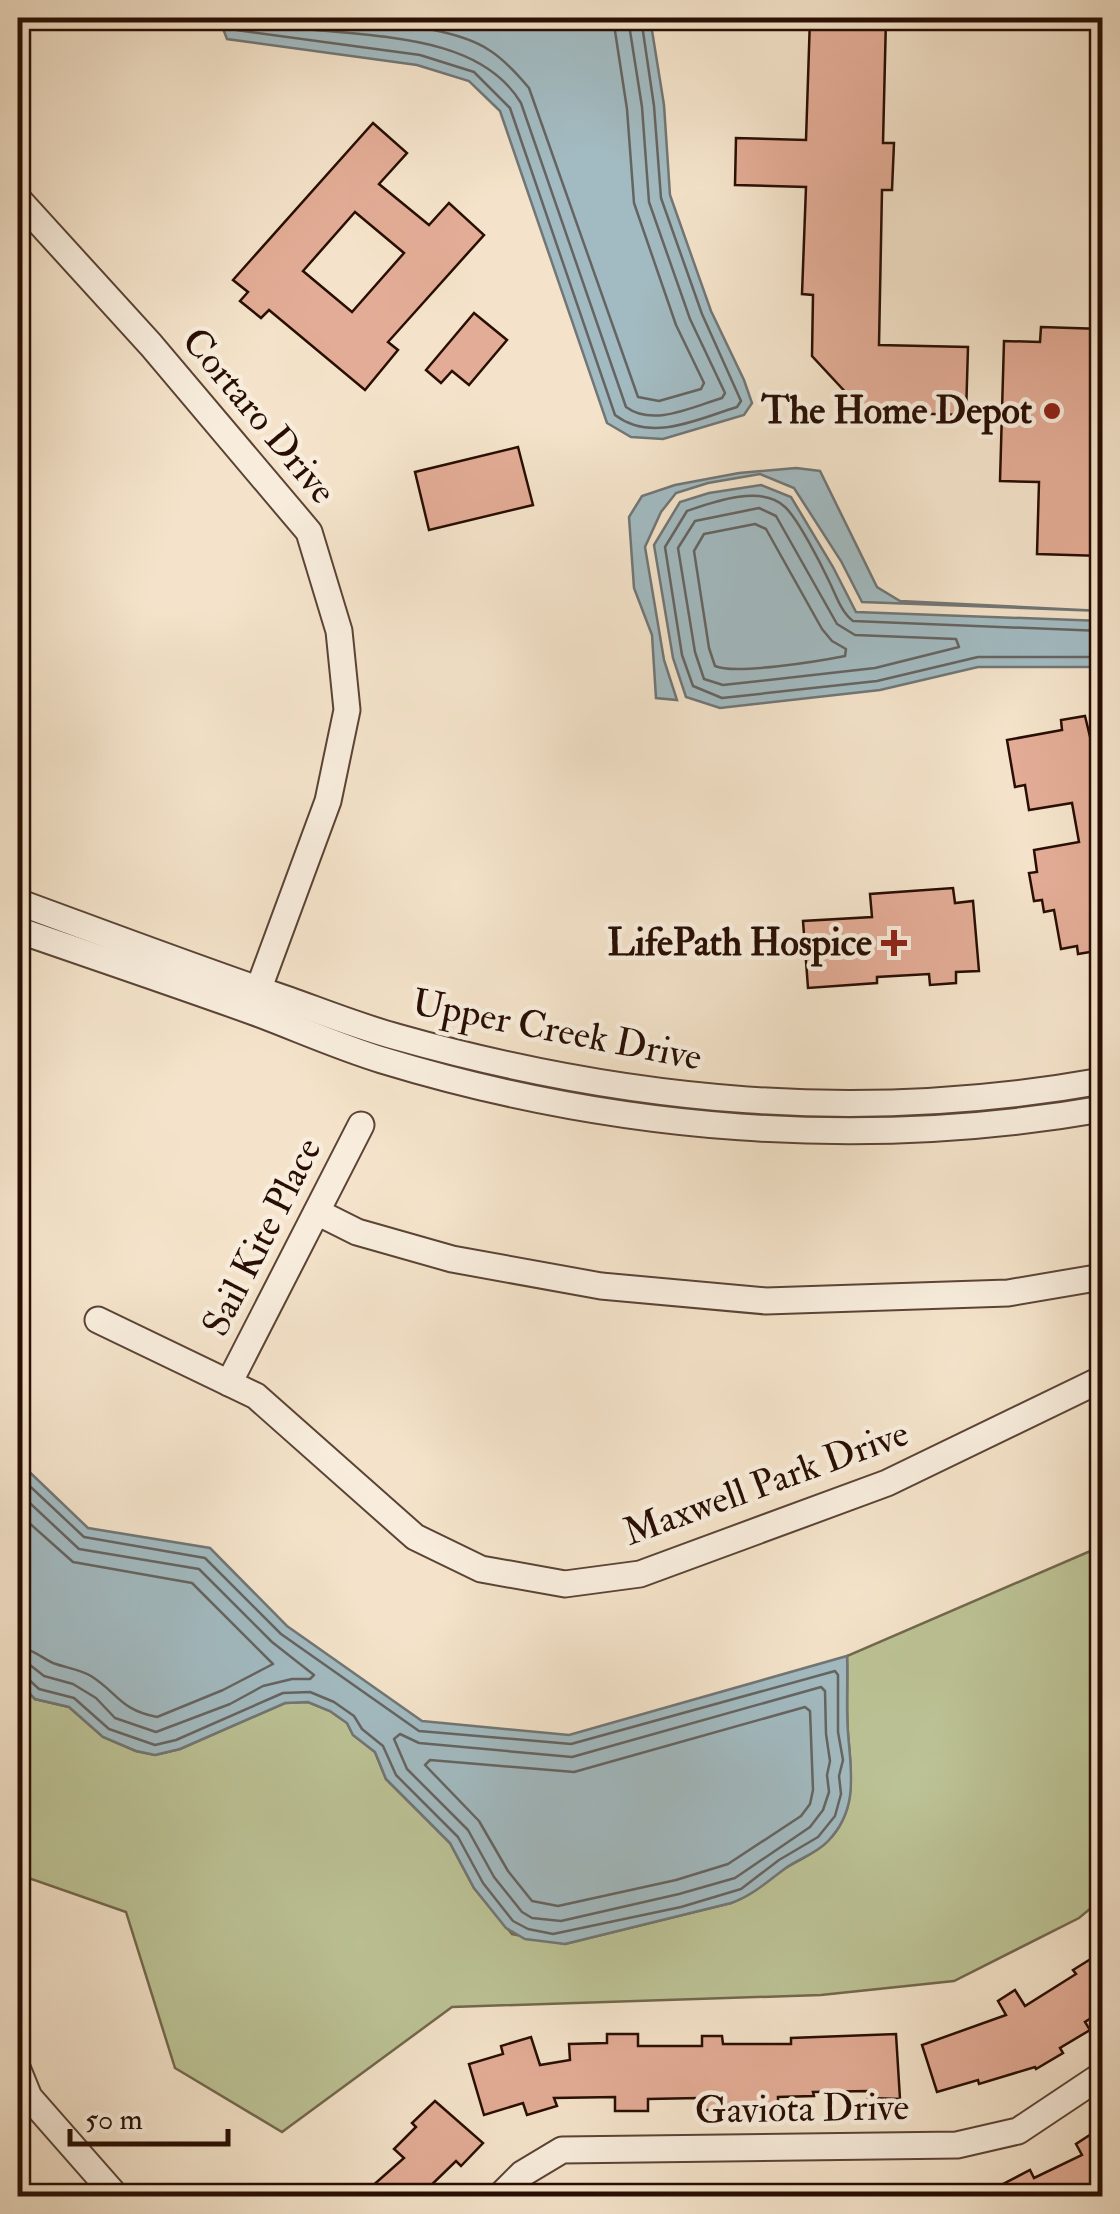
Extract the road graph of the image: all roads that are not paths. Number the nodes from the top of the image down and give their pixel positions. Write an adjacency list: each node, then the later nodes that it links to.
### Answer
1 (18, 200): 4 (street, Cortaro Drive)
2 (18, 902): 4 (street, Upper Creek Drive)
3 (18, 930): 4 (street, Upper Creek Drive)
4 (254, 1000): 5 (street, Upper Creek Drive); 6 (street, Upper Creek Drive)
5 (1102, 1081)
6 (1102, 1109)
7 (361, 1125): 8 (street, Sail Kite Place)
8 (317, 1212): 9 (street); 12 (street, Sail Kite Place)
9 (1102, 1277)
10 (98, 1320): 12 (street, Maxwell Park Drive)
11 (1102, 1379): 12 (street, Maxwell Park Drive)
12 (230, 1384)
13 (18, 2070): 15 (street)
14 (1102, 2075): 16 (street, Gaviota Drive)
15 (116, 2196)
16 (500, 2196)

